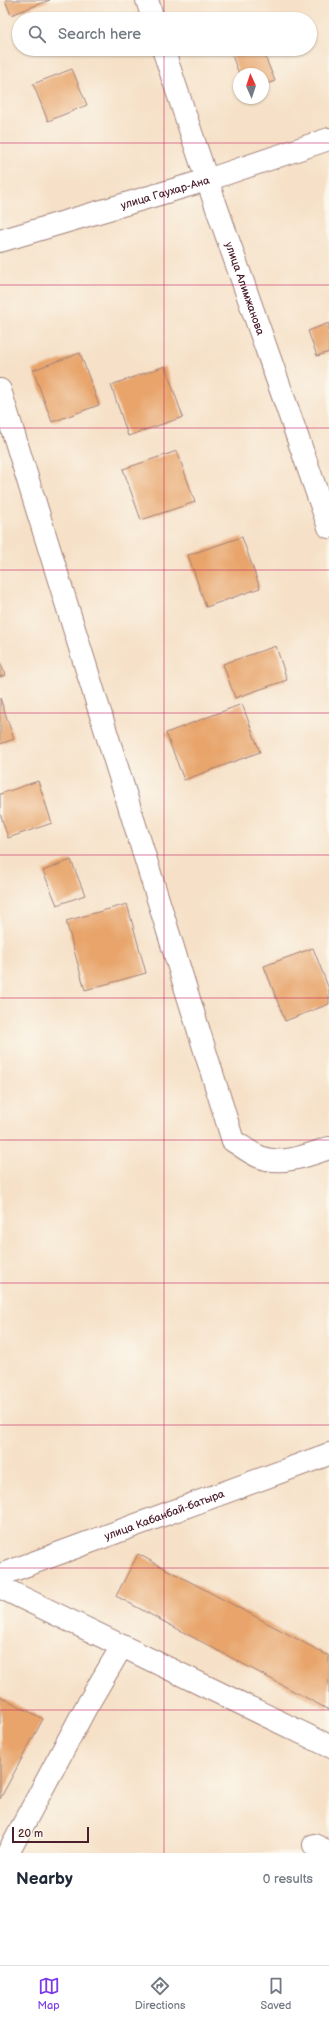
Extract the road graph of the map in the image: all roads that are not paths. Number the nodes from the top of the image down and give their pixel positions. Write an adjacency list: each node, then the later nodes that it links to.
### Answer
1 (147, 0): 2 (street)
2 (151, 12)
3 (165, 56): 5 (street, улица Алимжанова)
4 (329, 139): 5 (street, улица Гаухар-Ана)
5 (207, 180): 6 (street, улица Гаухар-Ана); 8 (street, улица Алимжанова)
6 (0, 241)
7 (0, 390): 9 (street)
8 (329, 527)
9 (329, 1148)
10 (329, 1454): 11 (street, улица Кабанбай-батыра)
11 (0, 1575)
12 (0, 1587): 13 (street)
13 (122, 1646): 14 (street); 15 (street)
14 (329, 1746)
15 (8, 1853)

